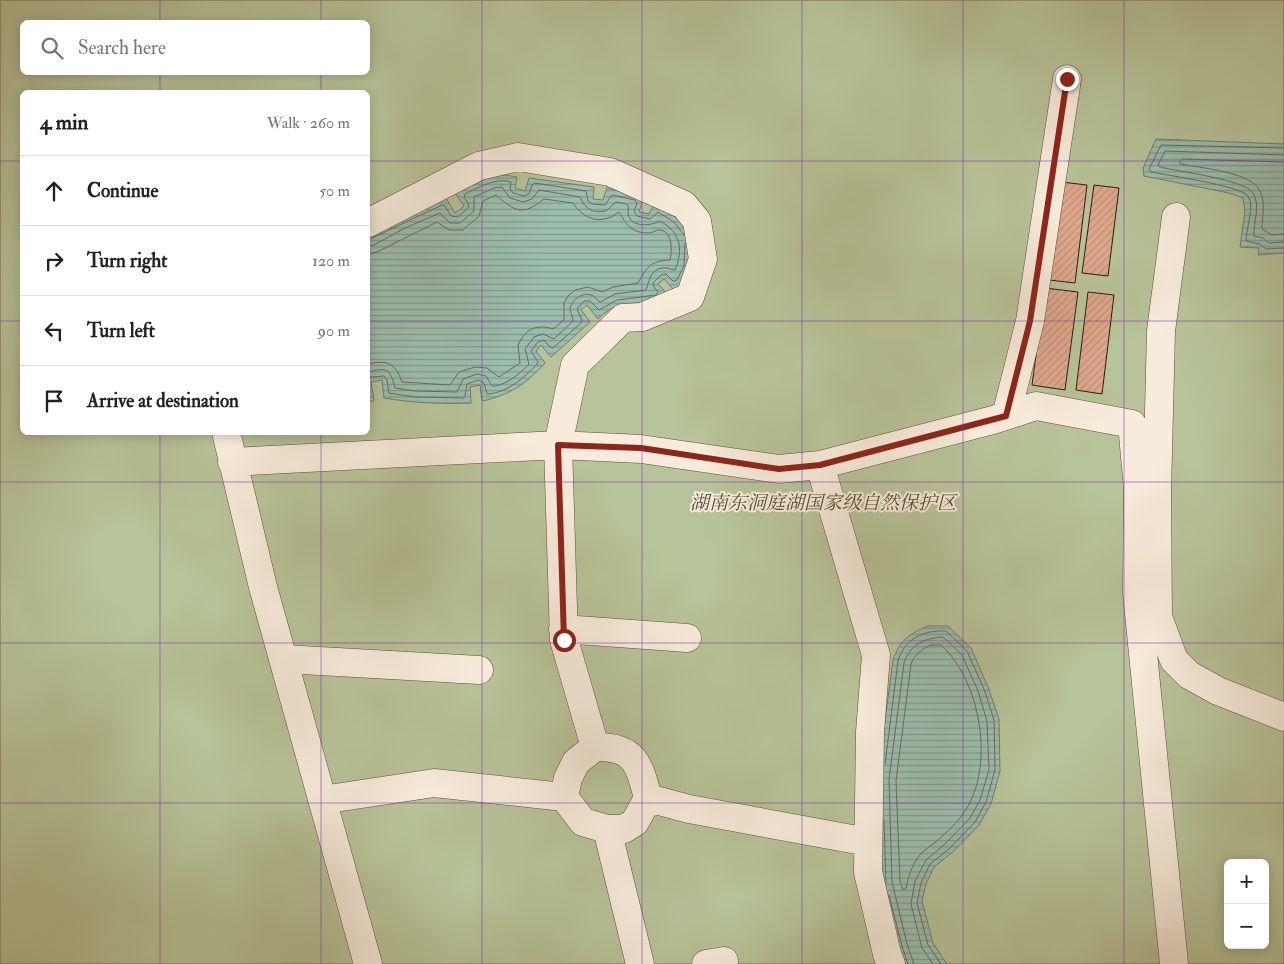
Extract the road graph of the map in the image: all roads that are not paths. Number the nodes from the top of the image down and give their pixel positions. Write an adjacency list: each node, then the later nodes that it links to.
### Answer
1 (1067, 79): 4 (street)
2 (1176, 217): 13 (street)
3 (370, 222): 6 (street)
4 (1006, 416): 8 (street); 23 (street)
5 (227, 435): 7 (street)
6 (558, 445): 7 (street); 8 (street); 9 (street)
7 (232, 462): 11 (street)
8 (820, 465): 19 (street)
9 (563, 629): 10 (street); 14 (street)
10 (687, 638)
11 (284, 659): 12 (street); 17 (street)
12 (479, 670)
13 (1284, 717)
14 (595, 747): 15 (street); 16 (street)
15 (564, 797): 17 (street); 18 (street)
16 (648, 798): 18 (street); 19 (street)
17 (322, 800): 20 (street)
18 (607, 829): 21 (street)
19 (868, 842): 22 (street)
20 (368, 964)
21 (640, 964)
22 (891, 964)
23 (1174, 964)

